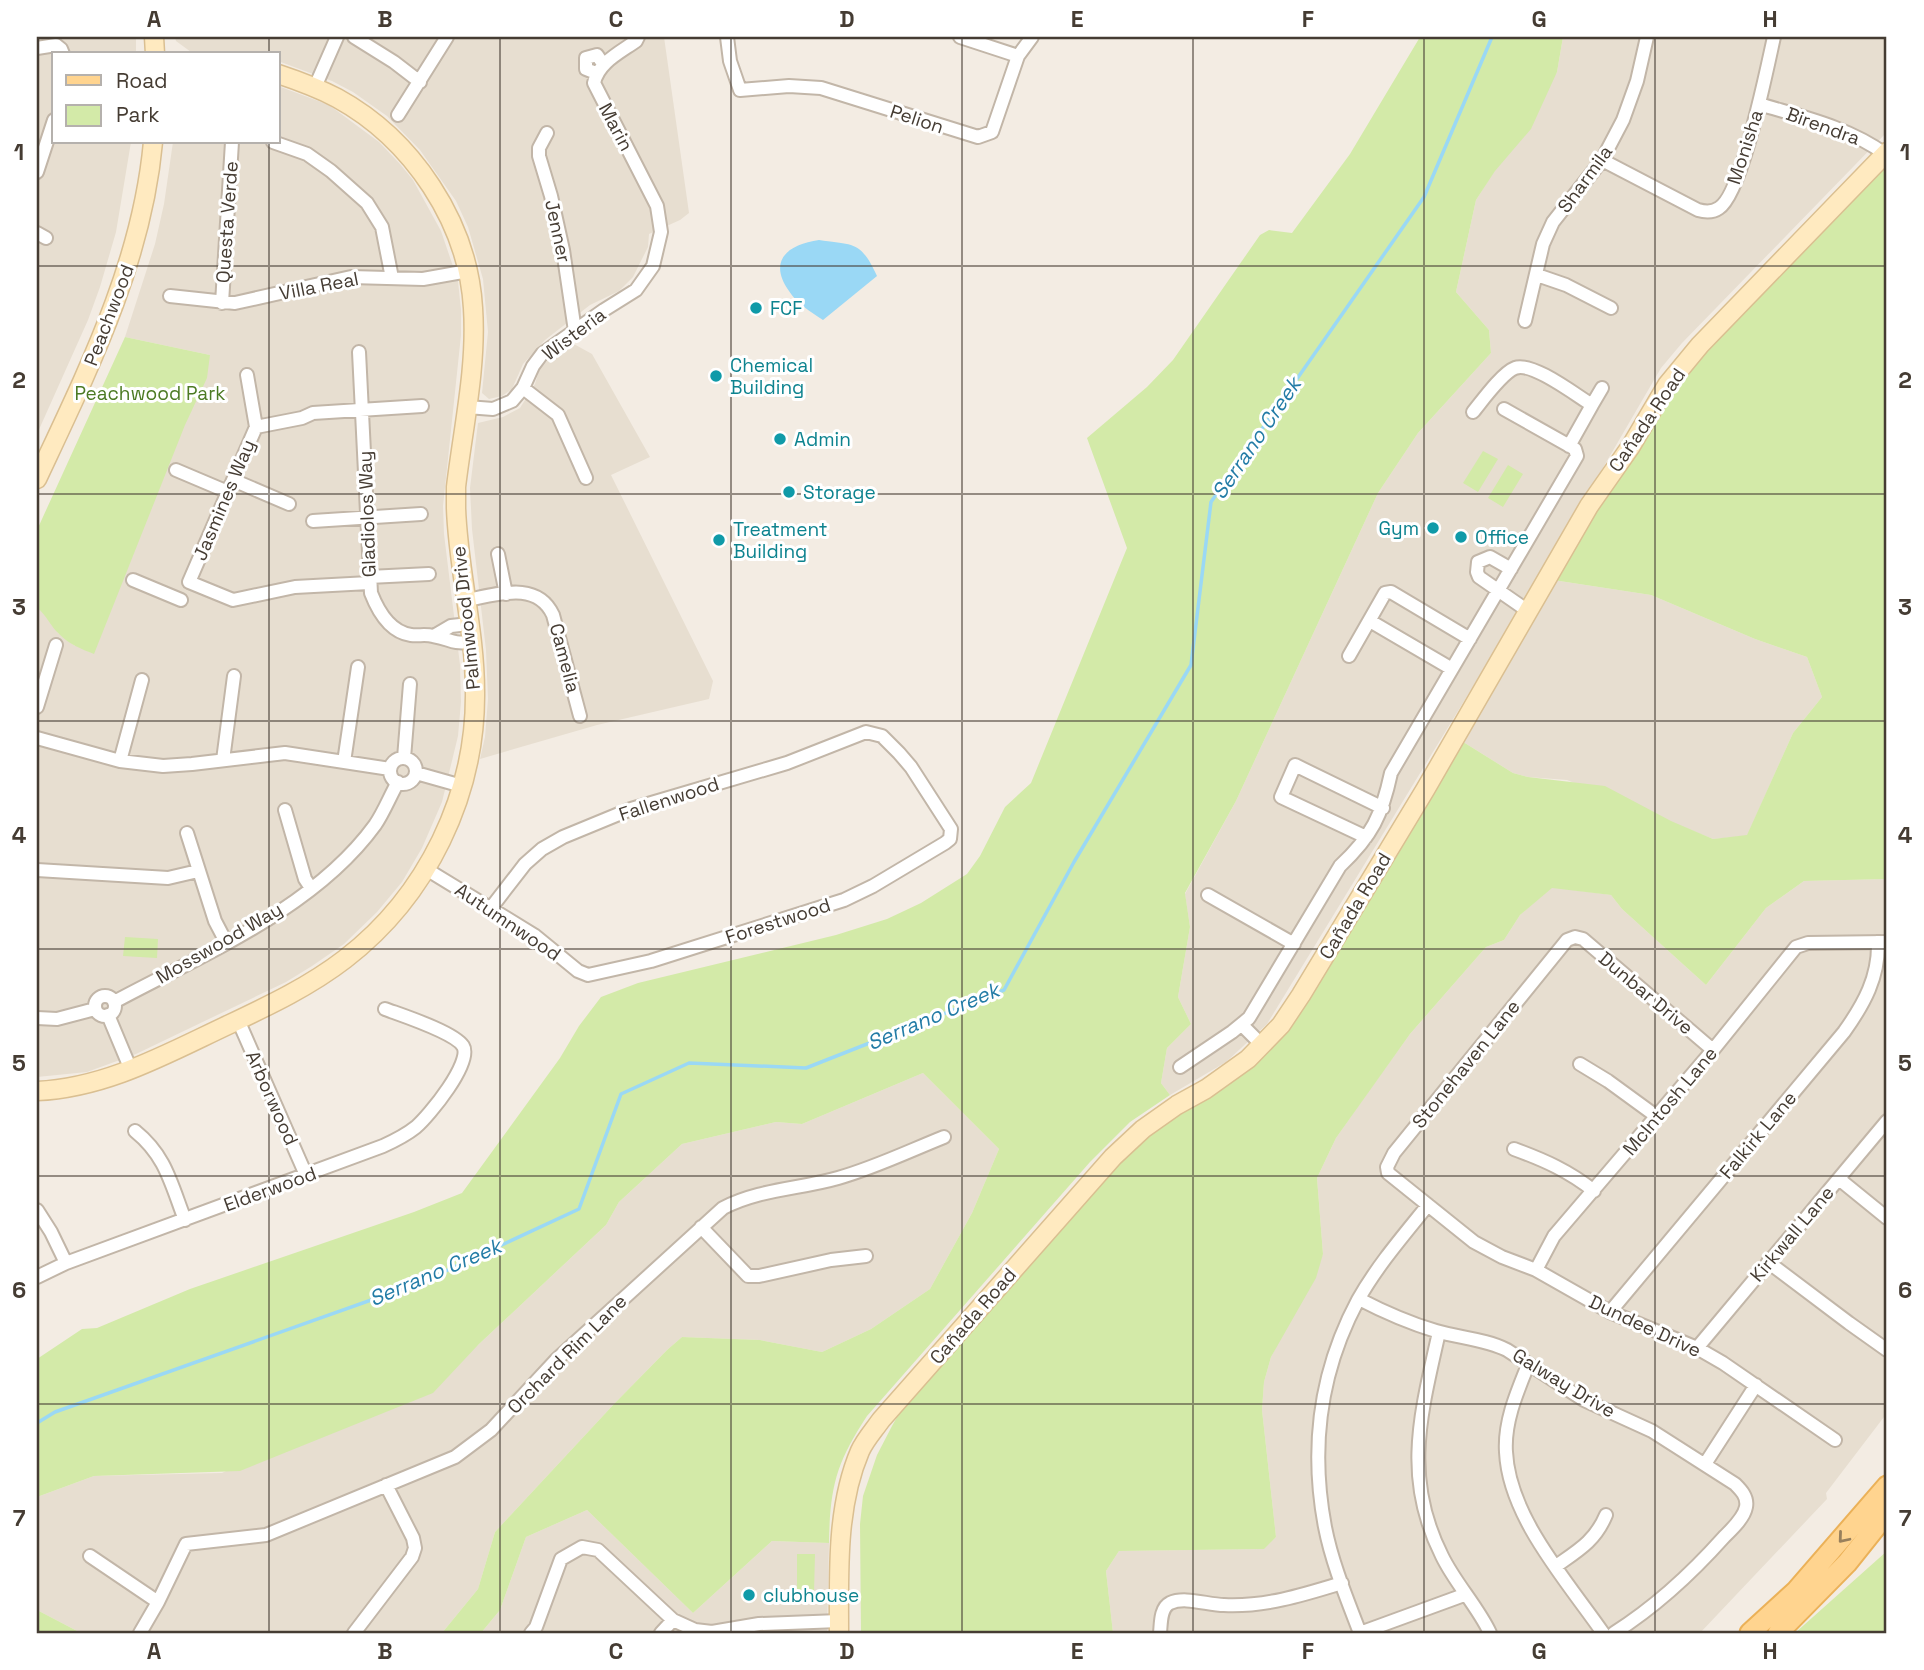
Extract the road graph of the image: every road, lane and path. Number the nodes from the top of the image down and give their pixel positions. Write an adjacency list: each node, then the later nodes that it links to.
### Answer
1 (337, 37): 15 (street)
2 (354, 37): 14 (street)
3 (447, 37): 14 (street)
4 (638, 37): 26 (street, Marin)
5 (727, 37): 12 (street, Pelion)
6 (960, 37): 12 (street)
7 (1032, 37): 12 (street, Pelion)
8 (1647, 37): 24 (street, Sharmila)
9 (1774, 37): 16 (street, Monisha)
10 (37, 48): 11 (street)
11 (61, 50)
12 (1018, 56)
13 (280, 75): 15 (street, Palmwood Drive)
14 (420, 82): 17 (street)
15 (314, 87): 27 (street, Palmwood Drive)
16 (1759, 104): 23 (street, Birendra); 24 (street, Monisha)
17 (398, 115)
18 (52, 126): 25 (street)
19 (547, 133): 34 (street, Jenner)
20 (153, 144): 49 (street, Peachwood)
21 (232, 144): 31 (street, Questa Verde)
22 (279, 144): 29 (street)
23 (1886, 153): 64 (street, Cañada Road)
24 (1602, 160): 28 (street, Sharmila)
25 (37, 172)
26 (661, 232): 34 (street, Wisteria)
27 (468, 271): 29 (street, Villa Real); 41 (street, Palmwood Drive)
28 (1537, 275): 32 (street); 33 (street, Sharmila)
29 (392, 278): 31 (street, Villa Real)
30 (170, 296): 31 (street, Villa Real)
31 (222, 303)
32 (1611, 308)
33 (1525, 321)
34 (575, 331): 37 (street, Wisteria)
35 (359, 352): 43 (street, Gladiolos Way)
36 (247, 375): 45 (street, Jasmines Way)
37 (523, 388): 41 (street, Wisteria); 48 (street)
38 (1602, 388): 40 (street)
39 (422, 405): 43 (street)
40 (1592, 405): 44 (street); 46 (street)
41 (467, 407): 63 (street, Palmwood Drive)
42 (1504, 409): 46 (street)
43 (362, 410): 45 (street); 53 (street, Gladiolos Way)
44 (1473, 412)
45 (256, 427): 50 (street, Jasmines Way)
46 (1569, 446): 56 (street)
47 (176, 470): 50 (street)
48 (586, 478)
49 (37, 479)
50 (230, 486): 51 (street); 59 (street, Jasmines Way)
51 (289, 504)
52 (421, 514): 53 (street)
53 (367, 518): 54 (street); 59 (street, Gladiolos Way)
54 (313, 521)
55 (498, 554): 61 (street)
56 (1511, 569): 60 (street); 60 (street)
57 (429, 574): 59 (street)
58 (133, 580): 62 (street)
59 (369, 580): 66 (street, Gladiolos Way)
60 (1499, 591): 64 (street); 67 (street)
61 (506, 594): 63 (street, Camelia); 76 (street, Camelia)
62 (181, 600)
63 (466, 600): 66 (street, Palmwood Drive)
64 (1528, 611): 109 (street, Cañada Road)
65 (1370, 621): 67 (street); 69 (street); 71 (street)
66 (470, 633): 86 (street, Palmwood Drive)
67 (1470, 639): 71 (street)
68 (56, 645): 75 (street)
69 (1349, 656)
70 (358, 667): 82 (street)
71 (1452, 669): 87 (street)
72 (234, 676): 80 (street)
73 (142, 680): 81 (street)
74 (410, 684): 79 (street)
75 (37, 707)
76 (580, 716)
77 (872, 732): 96 (street, Fallenwood); 101 (street, Forestwood)
78 (37, 738): 81 (street)
79 (404, 758): 83 (street); 84 (street)
80 (223, 760): 81 (street); 82 (street)
81 (120, 761)
82 (344, 762): 83 (street)
83 (390, 769): 85 (street)
84 (416, 773): 85 (street); 86 (street)
85 (398, 782): 94 (street, Mosswood Way)
86 (462, 786): 91 (street, Palmwood Drive)
87 (1383, 808): 90 (street); 90 (street)
88 (285, 810): 94 (street)
89 (187, 833): 93 (street)
90 (1366, 837): 100 (street)
91 (426, 869): 96 (street, Autumnwood); 107 (street, Palmwood Drive)
92 (37, 870): 93 (street)
93 (198, 871): 98 (street)
94 (311, 888): 98 (street, Mosswood Way)
95 (1208, 894): 100 (street)
96 (491, 908): 101 (street, Autumnwood)
97 (1579, 937): 110 (street, Dunbar Drive); 123 (street, Stonehaven Lane)
98 (226, 942): 102 (street, Mosswood Way)
99 (1883, 942): 110 (street, McIntosh Lane); 135 (street, Falkirk Lane)
100 (1294, 944): 108 (street)
101 (588, 975)
102 (114, 1002): 103 (street); 105 (street)
103 (96, 1009): 105 (street); 106 (street)
104 (385, 1009): 120 (street, Elderwood)
105 (108, 1015): 113 (street)
106 (37, 1018)
107 (238, 1020): 113 (street, Palmwood Drive); 120 (street, Arborwood)
108 (1242, 1025): 109 (street); 112 (street)
109 (1262, 1045): 154 (street, Cañada Road)
110 (1713, 1050): 115 (street, McIntosh Lane)
111 (1580, 1065): 115 (street)
112 (1180, 1067)
113 (131, 1070): 114 (street, Palmwood Drive)
114 (37, 1091)
115 (1656, 1116): 122 (street, McIntosh Lane)
116 (1887, 1121): 121 (street, Kirkwall Lane)
117 (135, 1131): 127 (street)
118 (944, 1137): 128 (street, Orchard Rim Lane)
119 (1514, 1149): 122 (street)
120 (306, 1175): 127 (street, Elderwood)
121 (1839, 1179): 126 (street); 130 (street, Kirkwall Lane)
122 (1594, 1191): 132 (street, McIntosh Lane)
123 (1416, 1197): 124 (street, Dundee Drive)
124 (1428, 1205): 132 (street, Dundee Drive); 134 (street)
125 (37, 1210): 131 (street)
126 (1887, 1218)
127 (185, 1220): 131 (street, Elderwood)
128 (701, 1227): 129 (street); 143 (street, Orchard Rim Lane)
129 (866, 1256)
130 (1769, 1262): 137 (street, Kirkwall Lane); 138 (street)
131 (66, 1263): 133 (street, Elderwood)
132 (1536, 1270): 135 (street, Dundee Drive)
133 (37, 1277)
134 (1359, 1299): 136 (street, Galway Drive); 149 (street)
135 (1610, 1312): 137 (street, Dundee Drive)
136 (1439, 1332): 139 (street, Galway Drive); 150 (street)
137 (1697, 1348): 140 (street, Dundee Drive)
138 (1887, 1350)
139 (1528, 1365): 142 (street, Galway Drive); 148 (street)
140 (1756, 1385): 141 (street, Dundee Drive); 142 (street)
141 (1835, 1440)
142 (1705, 1464): 163 (street, Galway Drive)
143 (386, 1485): 151 (street, Orchard Rim Lane); 156 (street)
144 (1887, 1486): 164 (main road, one-way to 164)
145 (1887, 1513): 165 (main road)
146 (1606, 1515): 148 (street)
147 (90, 1556): 151 (street)
148 (1556, 1566): 162 (street)
149 (1342, 1583): 159 (street); 160 (street)
150 (1464, 1595): 160 (street); 161 (street)
151 (158, 1602): 155 (street)
152 (673, 1620): 153 (street); 157 (street); 158 (street)
153 (794, 1627): 154 (street)
154 (839, 1627)
155 (140, 1633)
156 (354, 1633)
157 (531, 1633)
158 (661, 1633)
159 (1160, 1633)
160 (1360, 1633)
161 (1490, 1633)
162 (1603, 1633)
163 (1614, 1633)
164 (1750, 1633)
165 (1778, 1633)

